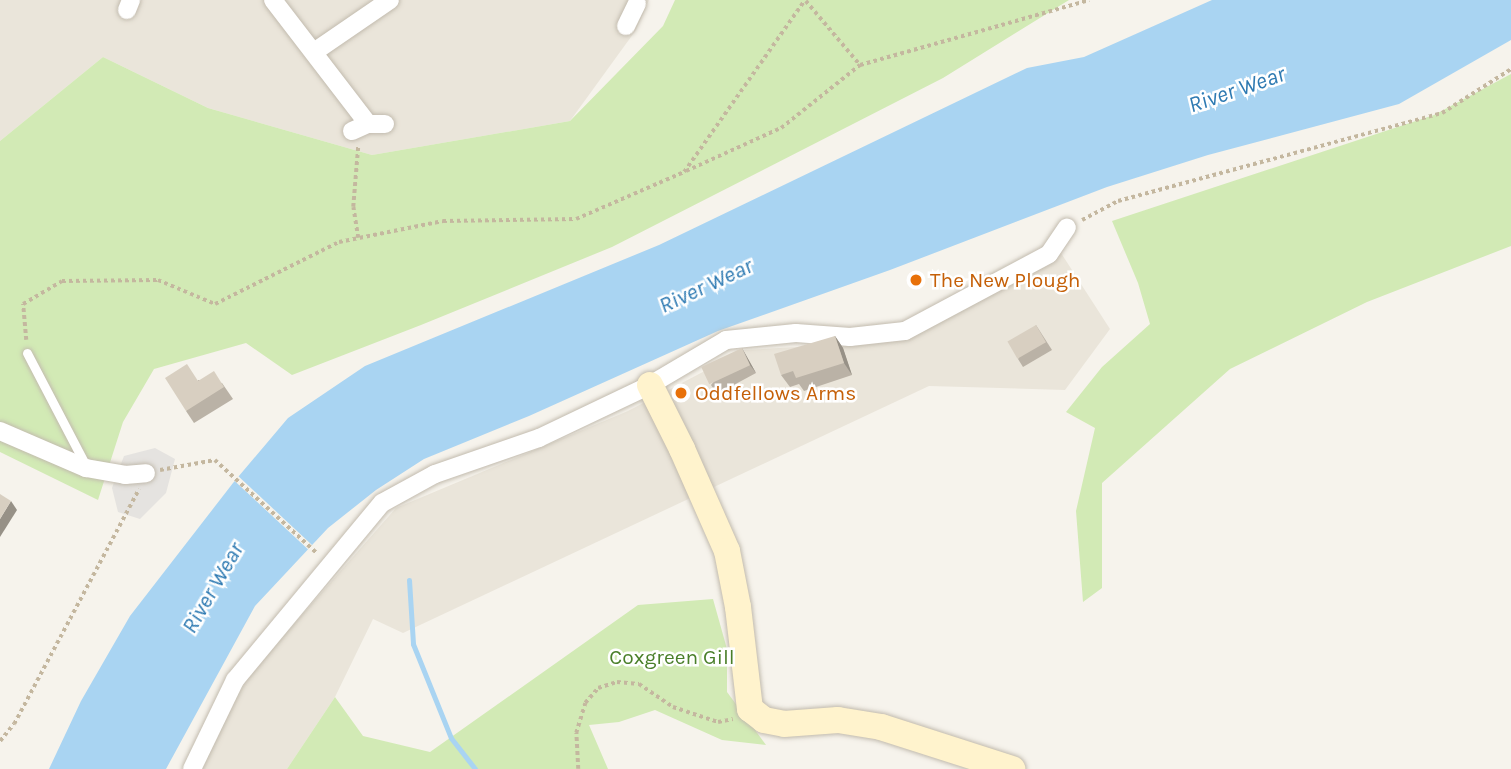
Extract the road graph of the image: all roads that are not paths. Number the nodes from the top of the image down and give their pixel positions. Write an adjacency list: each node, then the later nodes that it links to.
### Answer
1 (273, 0): 5 (street)
2 (390, 0): 5 (street)
3 (638, 1): 4 (street)
4 (626, 26)
5 (314, 52): 6 (street)
6 (368, 126)
7 (1067, 227): 9 (street)
8 (27, 353): 11 (lane)
9 (650, 385): 13 (street); 14 (street)
10 (0, 431): 11 (street)
11 (86, 468): 12 (street)
12 (146, 473)
13 (192, 769)
14 (1012, 769)

